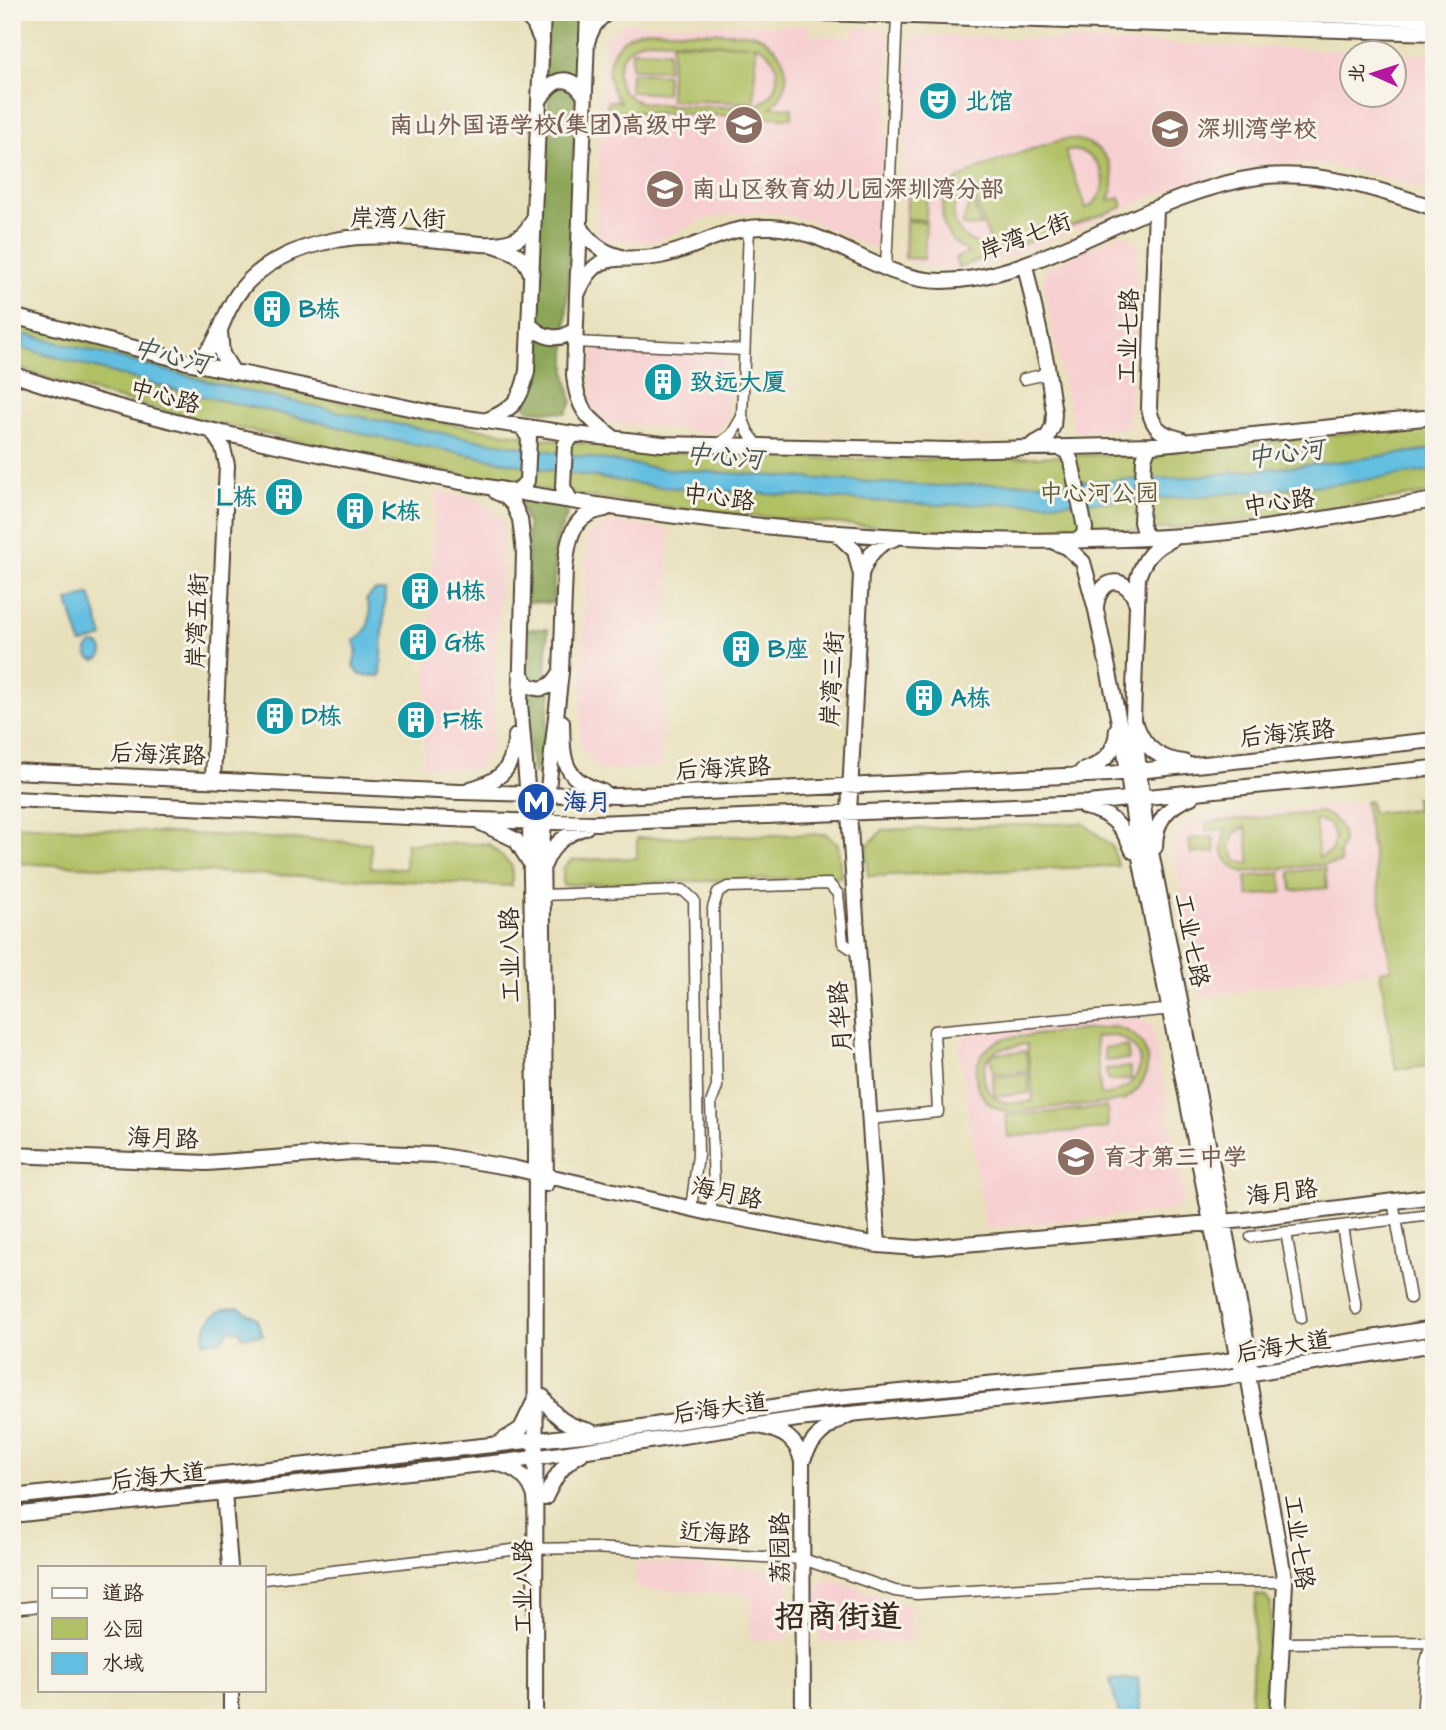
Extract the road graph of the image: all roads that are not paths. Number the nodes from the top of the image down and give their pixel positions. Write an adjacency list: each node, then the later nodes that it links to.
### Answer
1 (523, 12): 10 (main road)
2 (543, 12): 10 (main road)
3 (588, 12): 11 (main road)
4 (609, 12): 11 (main road)
5 (791, 12): 7 (main road)
6 (1245, 12): 8 (main road)
7 (897, 16): 9 (main road); 24 (street)
8 (1434, 19)
9 (1434, 33)
10 (541, 42): 13 (main road)
11 (586, 45): 12 (main road)
12 (584, 95): 13 (main road); 19 (main road)
13 (539, 102): 18 (main road)
14 (1403, 197): 15 (main road); 16 (main road, 岸湾七街); 17 (main road)
15 (1434, 202)
16 (1156, 208): 23 (main road, 岸湾七街); 44 (main road, 工业七路)
17 (1434, 208)
18 (534, 219): 21 (main road); 25 (main road)
19 (580, 225): 22 (main road); 26 (main road)
20 (749, 228): 22 (main road, 岸湾七街); 24 (main road, 岸湾七街); 31 (street)
21 (489, 244): 25 (main road); 29 (main road, 岸湾八街)
22 (623, 258): 26 (main road)
23 (1024, 265): 24 (main road, 岸湾七街); 33 (main road)
24 (886, 269)
25 (531, 278): 28 (main road)
26 (577, 295): 30 (main road)
27 (12, 316): 32 (main road, 中心路)
28 (529, 324): 30 (main road); 39 (main road)
29 (220, 330): 32 (main road, 岸湾八街); 34 (main road)
30 (575, 335): 31 (street); 42 (main road)
31 (744, 350): 37 (street)
32 (192, 363): 34 (main road, 中心路)
33 (1047, 366): 36 (street); 50 (main road)
34 (233, 372): 39 (main road, 中心路)
35 (12, 374): 40 (main road, 中心路)
36 (1024, 379)
37 (742, 416): 47 (street); 48 (street)
38 (1434, 417): 44 (main road, 中心路)
39 (484, 421): 41 (main road, 中心路)
40 (212, 431): 45 (main road, 中心路); 51 (main road)
41 (525, 433): 43 (main road, 中心路); 52 (main road)
42 (615, 439): 43 (main road, 中心路); 47 (main road, 中心路)
43 (569, 440): 55 (main road)
44 (1189, 440): 46 (main road, 中心路)
45 (257, 441): 51 (main road); 53 (main road, 中心路)
46 (1152, 445): 49 (main road, 中心路); 61 (main road)
47 (715, 446): 48 (main road, 中心路)
48 (760, 447): 50 (main road, 中心路)
49 (1059, 447): 50 (main road, 中心路); 58 (main road)
50 (1026, 448)
51 (227, 465): 80 (main road, 岸湾五街)
52 (522, 486): 53 (main road, 中心路); 55 (main road, 中心路)
53 (485, 487): 67 (main road, 工业八路)
54 (1434, 500): 59 (main road, 中心路)
55 (571, 501): 56 (main road, 中心路)
56 (615, 508): 57 (main road, 中心路); 66 (main road, 工业八路)
57 (834, 531): 60 (main road, 中心路); 63 (main road)
58 (1082, 534): 61 (main road, 中心路); 62 (main road, 中心路)
59 (1186, 536): 61 (main road, 中心路); 64 (main road, 工业七路)
60 (903, 537): 62 (main road, 中心路); 63 (main road)
61 (1150, 538)
62 (1050, 540): 65 (main road, 工业七路)
63 (861, 575): 81 (main road, 岸湾三街)
64 (1137, 603): 65 (main road); 70 (main road, 工业七路)
65 (1096, 610): 69 (main road, 工业七路)
66 (561, 672): 67 (main road); 86 (main road, 工业八路); 87 (main road)
67 (520, 673): 68 (main road, 工业八路)
68 (520, 703): 84 (main road); 85 (main road, 工业八路)
69 (1116, 703): 77 (main road, 工业七路); 79 (main road)
70 (1133, 718): 74 (main road); 77 (main road, 工业七路)
71 (1434, 740): 72 (main road, 后海滨路)
72 (1394, 745): 73 (main road, 后海滨路); 78 (main road)
73 (1245, 761): 74 (main road, 后海滨路); 82 (main road)
74 (1214, 764): 77 (main road, 后海滨路)
75 (1434, 768): 78 (main road, 后海滨路)
76 (12, 771): 80 (main road, 后海滨路)
77 (1133, 772): 79 (main road, 后海滨路); 89 (main road, 工业七路)
78 (1398, 772): 82 (main road, 后海滨路)
79 (1061, 776): 81 (main road, 后海滨路)
80 (213, 779): 84 (main road, 后海滨路)
81 (849, 785): 87 (main road, 后海滨路); 91 (main road, 月华路)
82 (1247, 787): 83 (main road, 后海滨路)
83 (1208, 791): 89 (main road, 后海滨路); 96 (main road)
84 (459, 792): 85 (main road, 后海滨路)
85 (528, 795): 86 (main road, 后海滨路); 93 (main road, 工业八路)
86 (545, 796): 87 (main road, 后海滨路); 93 (main road, 工业八路)
87 (618, 796)
88 (12, 799): 92 (main road, 后海滨路)
89 (1136, 799): 90 (main road, 后海滨路); 96 (main road, 工业七路)
90 (1065, 804): 91 (main road, 后海滨路); 96 (main road)
91 (849, 813): 94 (main road, 后海滨路); 99 (main road, 月华路)
92 (474, 820): 93 (main road, 后海滨路); 95 (main road)
93 (537, 822): 94 (main road, 后海滨路); 95 (main road, 工业八路); 97 (main road, 工业八路)
94 (596, 823): 97 (main road)
95 (531, 866): 103 (main road, 工业八路)
96 (1150, 876): 100 (main road, 工业七路)
97 (541, 877): 98 (main road, 工业八路)
98 (542, 895): 103 (main road, 工业八路); 106 (street)
99 (858, 953): 101 (main road, 月华路); 107 (street)
100 (1176, 1009): 101 (street); 110 (main road, 工业七路)
101 (869, 1119): 114 (main road, 月华路)
102 (12, 1155): 103 (main road, 海月路)
103 (541, 1175): 106 (main road, 海月路); 122 (main road, 工业八路)
104 (1434, 1196): 105 (main road, 海月路)
105 (1394, 1201): 109 (street); 110 (main road, 海月路)
106 (691, 1209): 107 (main road, 海月路)
107 (710, 1213): 114 (main road, 海月路)
108 (1431, 1215): 109 (street)
109 (1396, 1219): 111 (street); 115 (street)
110 (1218, 1222): 114 (main road, 海月路); 120 (main road, 工业七路)
111 (1342, 1226): 112 (street); 116 (street)
112 (1286, 1232): 113 (street); 117 (street)
113 (1251, 1237)
114 (878, 1245)
115 (1410, 1298)
116 (1356, 1309)
117 (1301, 1318)
118 (1434, 1328): 120 (main road, 后海大道)
119 (1434, 1344): 121 (main road, 后海大道)
120 (1244, 1360): 121 (main road, 工业七路); 125 (main road, 后海大道)
121 (1248, 1375): 123 (main road, 后海大道); 140 (main road, 工业七路)
122 (539, 1398): 125 (main road); 126 (main road, 工业八路); 127 (main road)
123 (850, 1414): 124 (main road, 后海大道); 130 (main road)
124 (758, 1425): 128 (main road, 后海大道); 130 (main road)
125 (602, 1433): 126 (main road, 后海大道)
126 (540, 1440): 127 (main road, 后海大道); 129 (main road, 工业八路)
127 (488, 1445): 133 (main road, 后海大道)
128 (589, 1450): 129 (main road, 后海大道); 134 (main road)
129 (540, 1457): 131 (main road, 后海大道); 134 (main road, 工业八路)
130 (802, 1462): 137 (main road, 荔园路)
131 (490, 1463): 132 (main road, 后海大道); 134 (main road)
132 (224, 1492): 135 (main road, 后海大道); 138 (main road)
133 (12, 1497)
134 (541, 1499): 136 (main road, 工业八路)
135 (12, 1514)
136 (541, 1549): 137 (street, 近海路); 139 (street, 近海路); 148 (main road, 工业八路); 149 (main road, 工业八路)
137 (803, 1559): 140 (street, 近海路); 150 (main road, 荔园路)
138 (230, 1566)
139 (266, 1579)
140 (1285, 1582): 145 (main road, 工业七路)
141 (38, 1606): 142 (street)
142 (12, 1609)
143 (1434, 1631): 144 (street)
144 (1431, 1642): 145 (street); 152 (street)
145 (1283, 1643): 151 (main road, 工业七路)
146 (231, 1692): 147 (main road)
147 (231, 1718)
148 (535, 1718)
149 (545, 1718)
150 (803, 1718)
151 (1278, 1718)
152 (1422, 1718)

